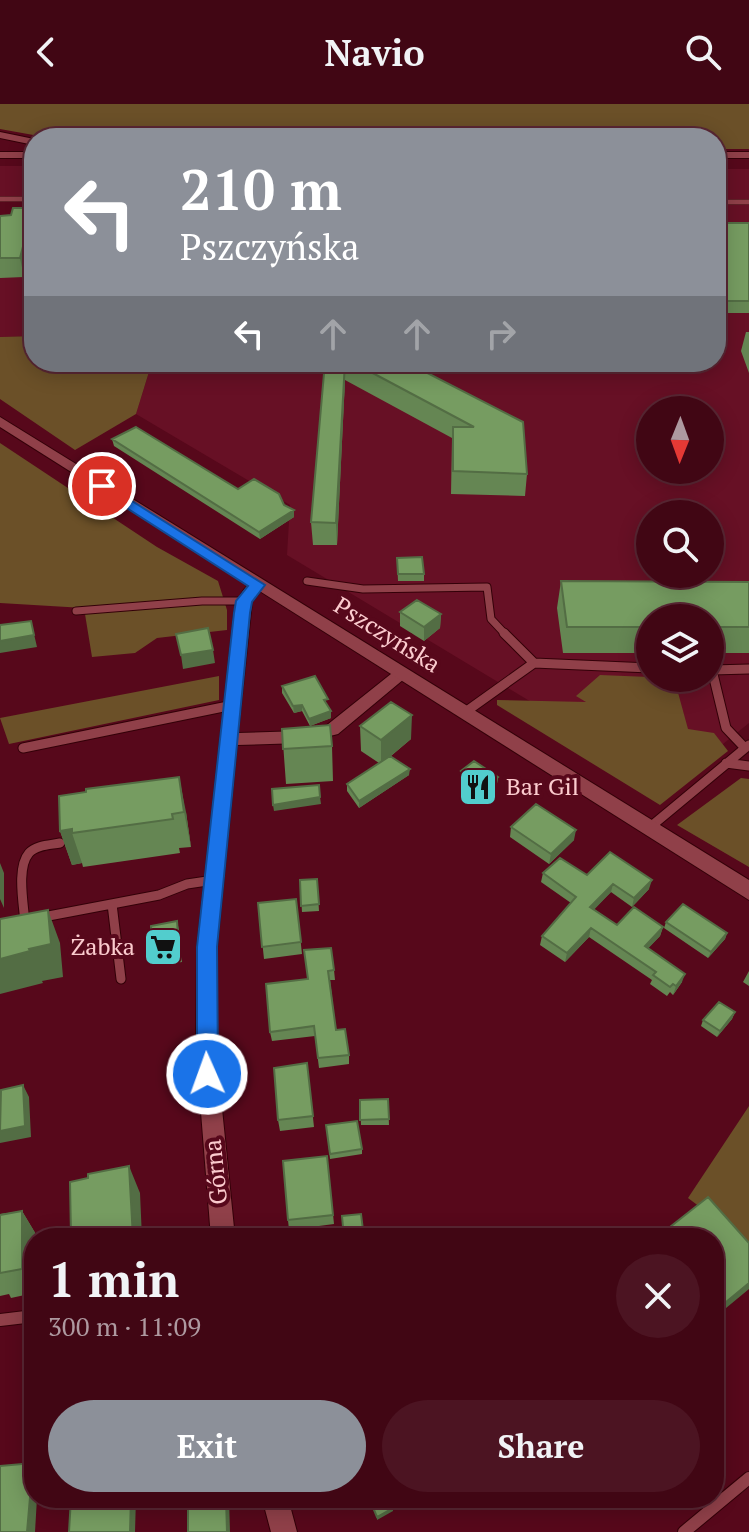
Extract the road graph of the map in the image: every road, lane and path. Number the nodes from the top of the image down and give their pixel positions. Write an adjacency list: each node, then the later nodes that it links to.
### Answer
1 (0, 135): 2 (main road)
2 (24, 140)
3 (0, 155): 4 (main road)
4 (24, 155)
5 (726, 155): 6 (main road)
6 (749, 155)
7 (0, 199): 8 (lane)
8 (24, 199)
9 (726, 202): 10 (lane)
10 (749, 202)
11 (0, 421): 13 (main road, Pszczyńska)
12 (307, 581): 16 (lane)
13 (257, 585): 14 (street); 20 (main road, Pszczyńska)
14 (244, 601): 15 (lane); 22 (street, Górna)
15 (76, 611)
16 (534, 663): 17 (lane); 23 (lane)
17 (636, 667)
18 (749, 669): 19 (lane)
19 (724, 670)
20 (402, 674): 23 (main road, Pszczyńska); 24 (street)
21 (717, 692): 25 (lane)
22 (233, 705): 24 (street, Górna); 26 (lane)
23 (464, 713): 29 (main road, Pszczyńska)
24 (230, 739): 31 (street, Górna)
25 (747, 746): 27 (lane)
26 (23, 748)
27 (726, 763): 28 (lane); 29 (lane)
28 (749, 766)
29 (649, 828): 32 (main road, Pszczyńska)
30 (60, 843): 33 (lane)
31 (214, 880): 33 (lane); 35 (street, Górna)
32 (749, 891)
33 (112, 904): 34 (lane)
34 (121, 979)
35 (222, 1228)
36 (24, 1317): 37 (lane)
37 (0, 1320)
38 (749, 1478): 39 (lane)
39 (724, 1499)
40 (278, 1508): 42 (street)
41 (713, 1508): 43 (lane)
42 (284, 1532)
43 (684, 1532)

